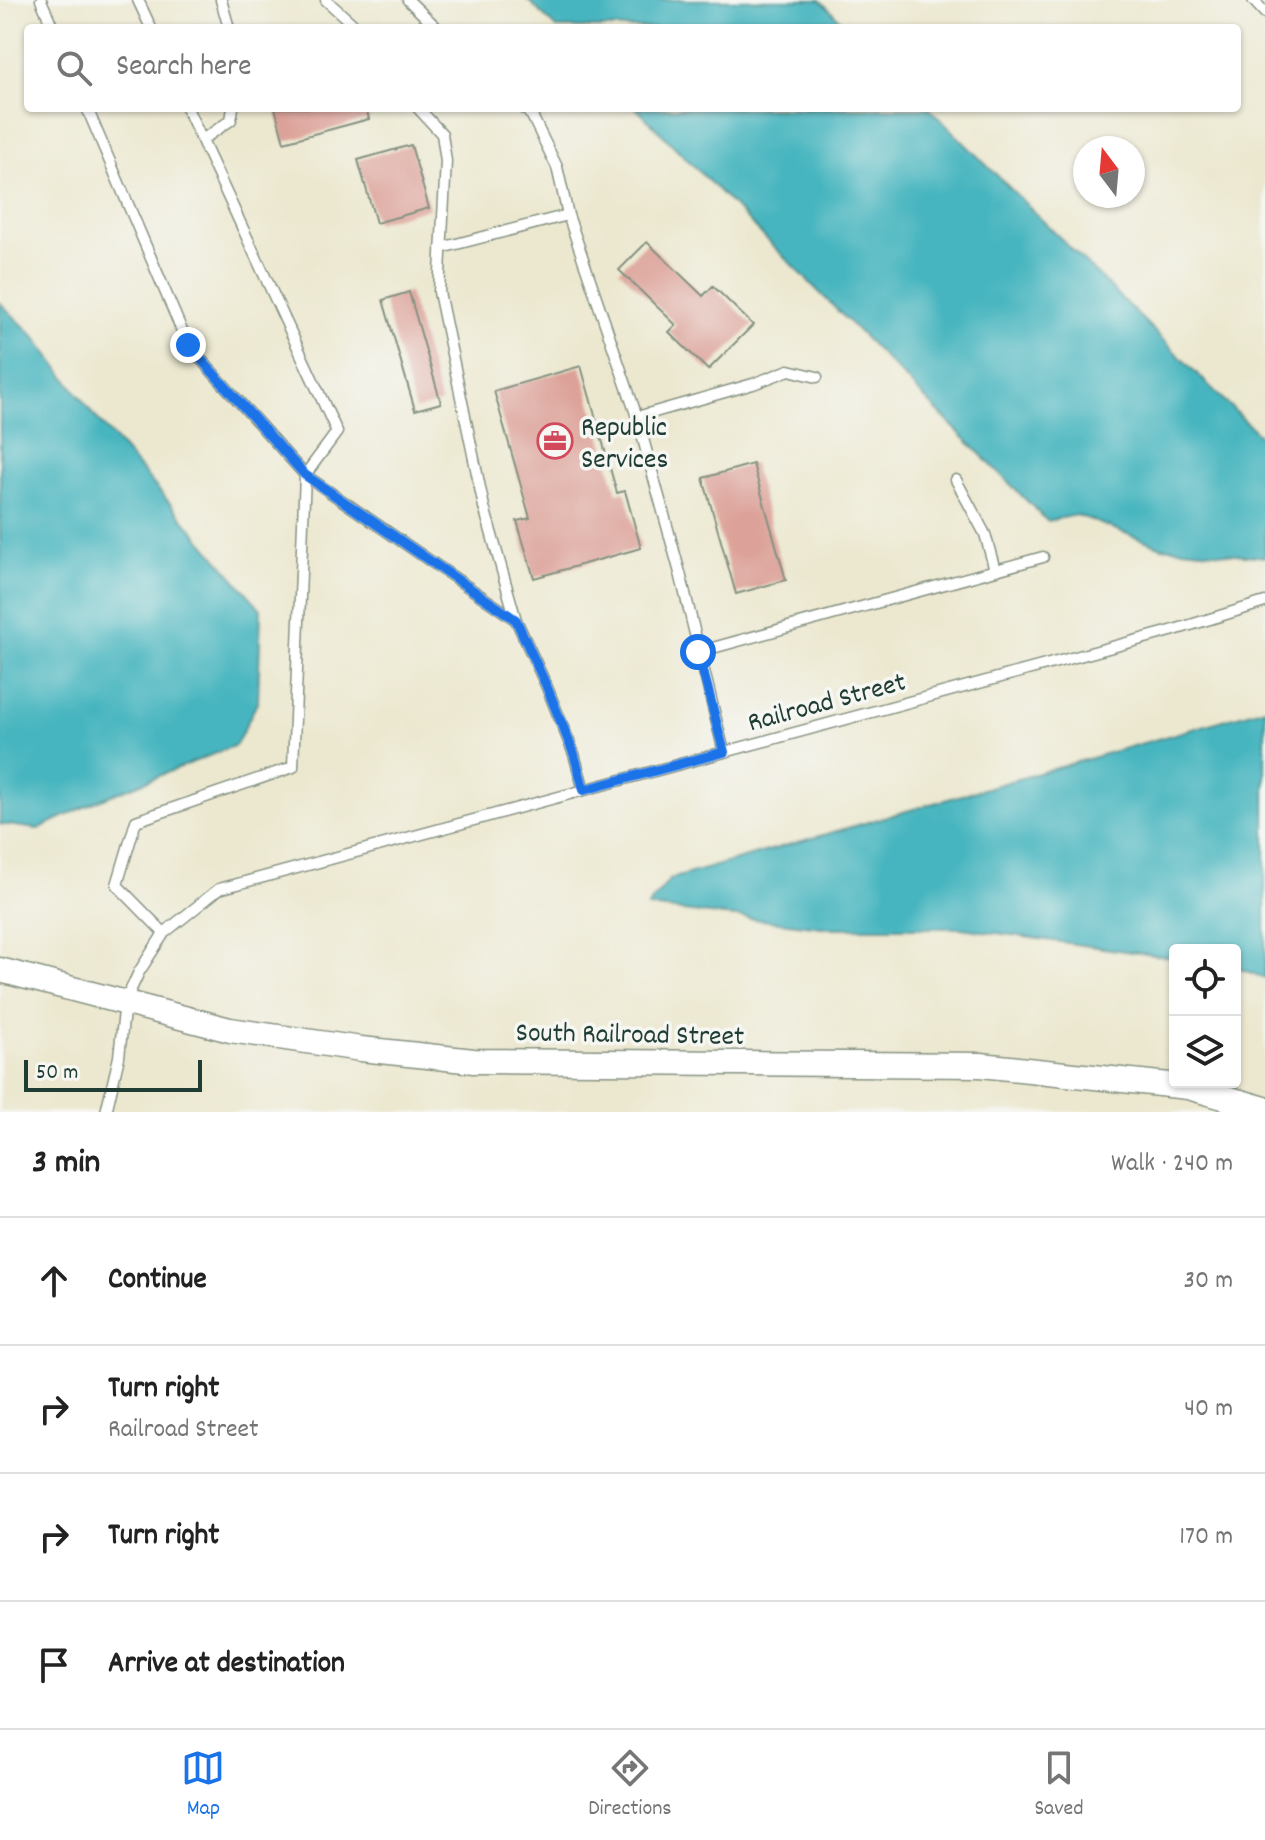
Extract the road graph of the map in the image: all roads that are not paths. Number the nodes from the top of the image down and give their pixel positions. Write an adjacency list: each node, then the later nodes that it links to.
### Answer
1 (41, 0): 8 (lane)
2 (138, 0): 9 (lane)
3 (221, 0): 10 (lane)
4 (326, 0): 11 (lane)
5 (408, 0): 12 (lane)
6 (1253, 0): 7 (lane)
7 (1265, 13)
8 (51, 24)
9 (149, 24)
10 (228, 24)
11 (353, 24)
12 (433, 24)
13 (89, 112): 23 (lane)
14 (189, 112): 18 (lane)
15 (232, 112): 18 (lane)
16 (422, 112): 20 (lane)
17 (528, 112): 19 (lane)
18 (202, 140): 23 (lane)
19 (568, 215): 20 (lane); 22 (lane)
20 (441, 248): 28 (lane)
21 (817, 377): 22 (lane)
22 (637, 417): 29 (lane)
23 (305, 475): 28 (lane); 32 (lane)
24 (956, 480): 26 (lane)
25 (1043, 557): 26 (lane)
26 (995, 570): 29 (lane)
27 (1265, 602): 30 (lane, Railroad Street)
28 (516, 620): 31 (lane)
29 (698, 652): 30 (lane)
30 (724, 752): 31 (lane, Railroad Street)
31 (584, 790): 32 (lane, Railroad Street)
32 (164, 933): 34 (lane, Railroad Street)
33 (0, 970): 34 (street, South Railroad Street)
34 (125, 1002): 35 (street, South Railroad Street); 36 (lane)
35 (1265, 1109)
36 (106, 1112)

